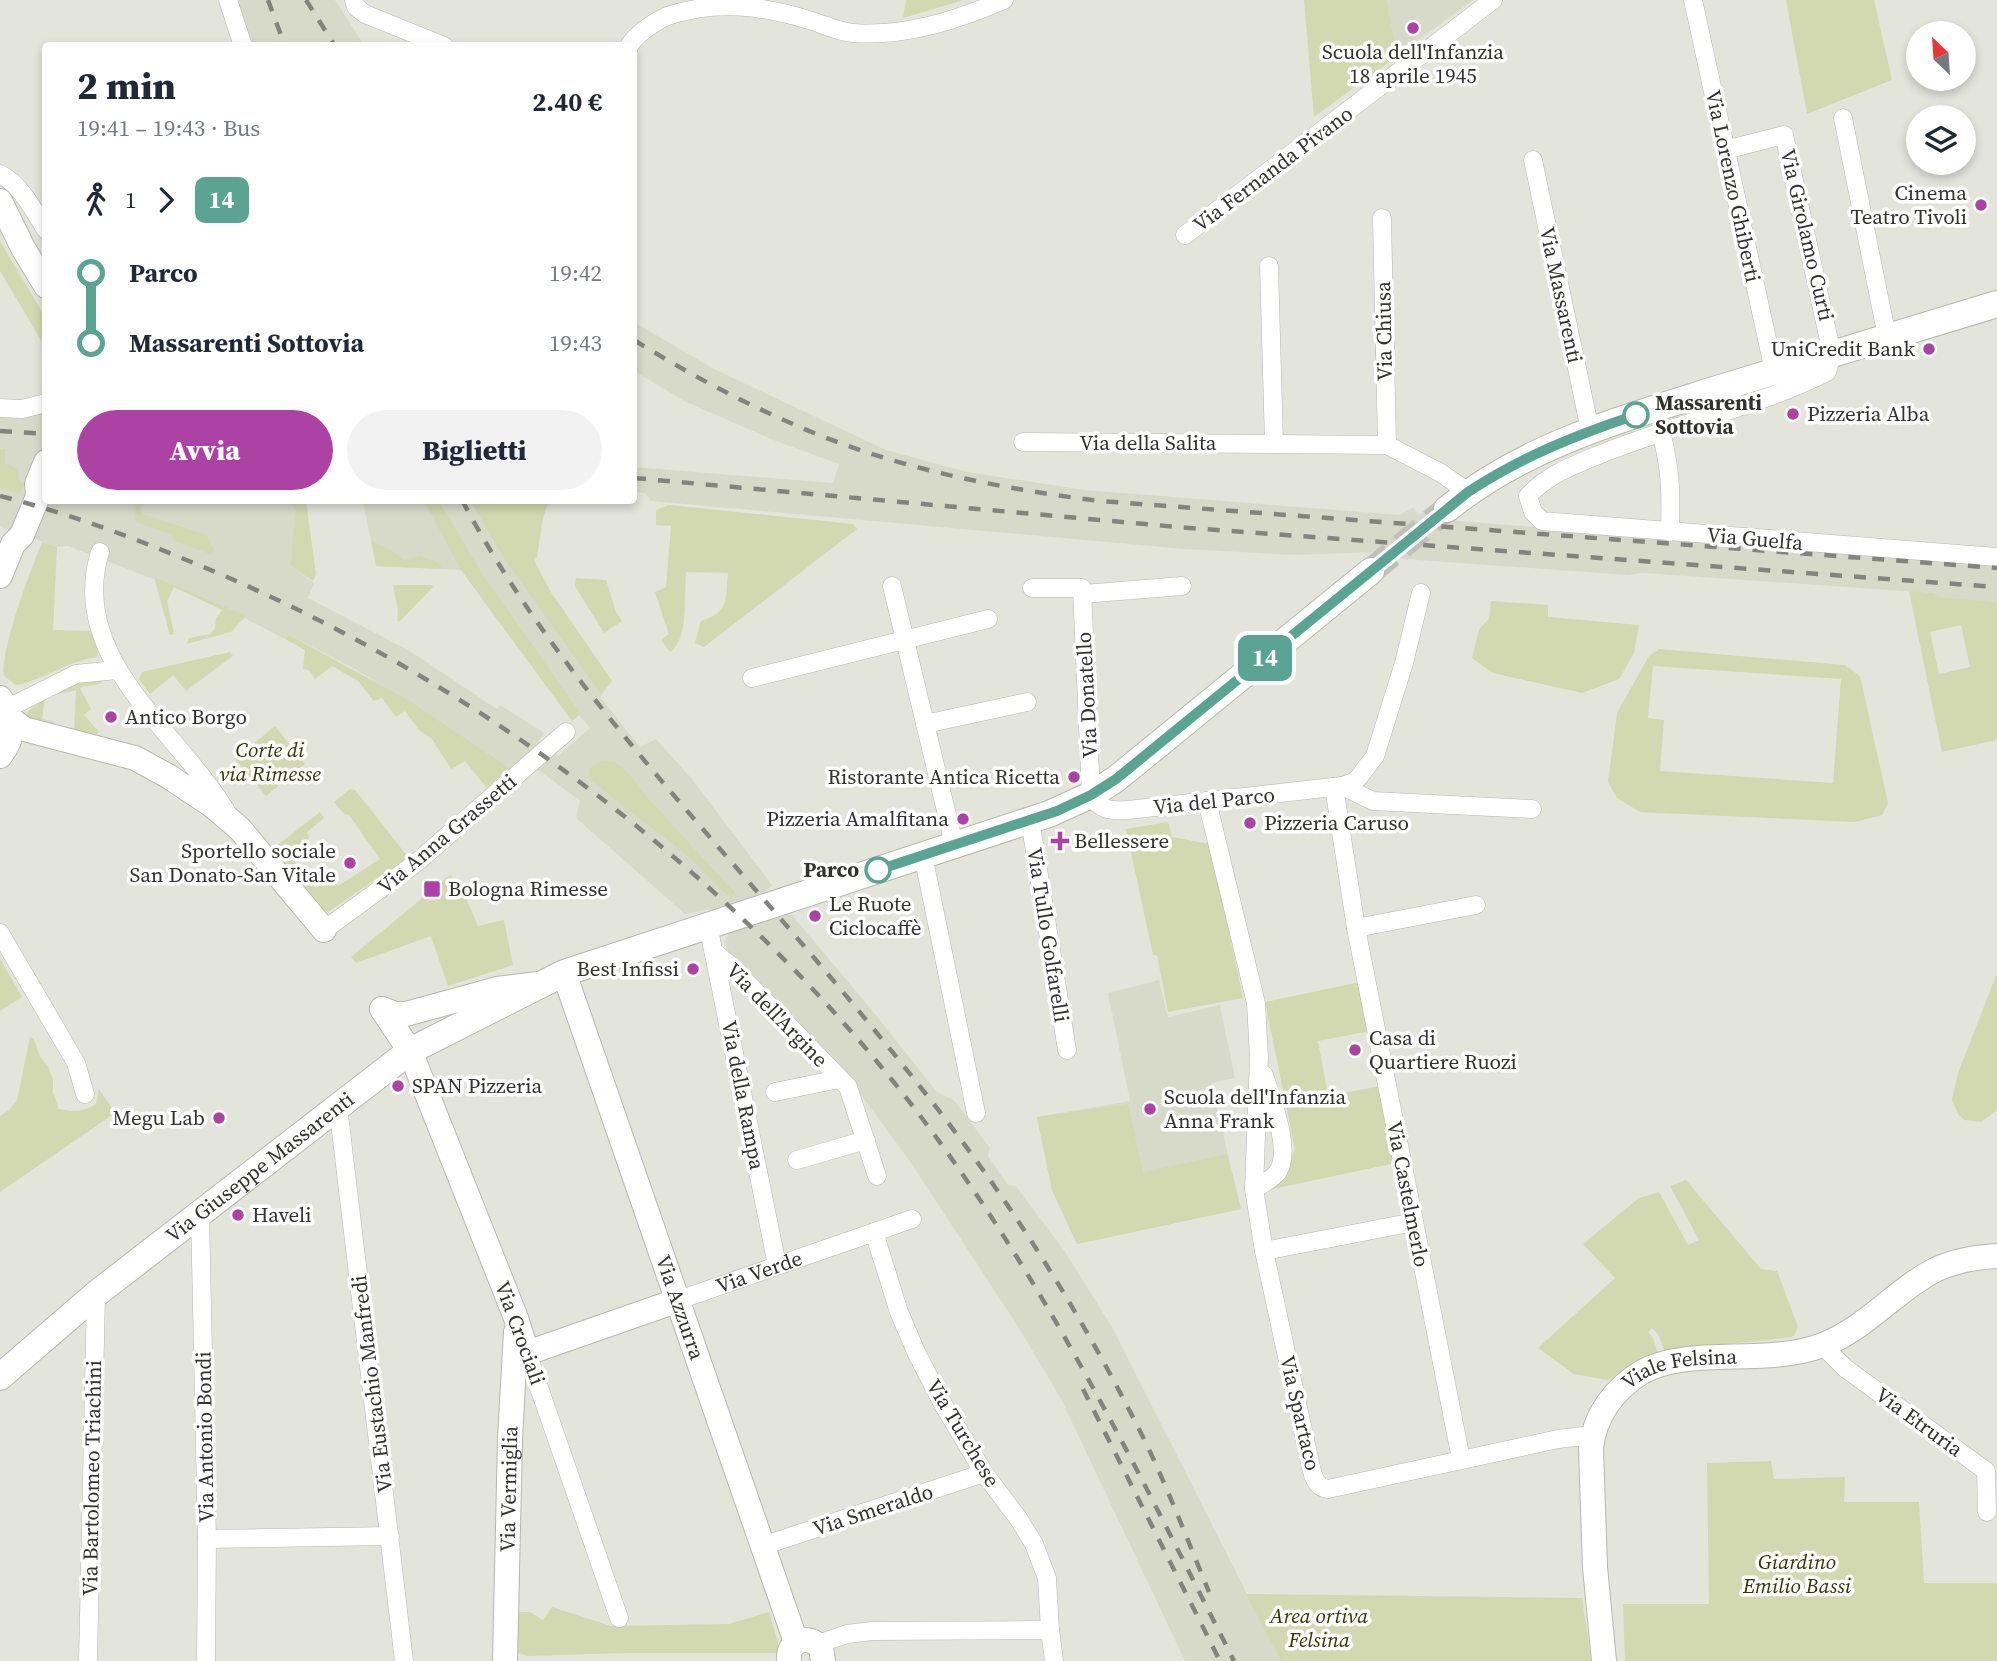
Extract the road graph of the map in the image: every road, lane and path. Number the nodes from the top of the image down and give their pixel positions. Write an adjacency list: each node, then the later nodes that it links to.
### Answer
1 (228, 0): 6 (street)
2 (354, 0): 7 (street)
3 (1004, 0): 8 (street)
4 (1493, 0): 17 (street, Via Fernanda Pivano)
5 (1693, 0): 10 (street, Via Lorenzo Ghiberti)
6 (242, 42)
7 (434, 42)
8 (633, 42)
9 (1843, 118): 22 (street)
10 (1725, 150): 23 (street, Via Girolamo Curti); 24 (street, Via Lorenzo Ghiberti)
11 (1533, 160): 27 (street, Via Massarenti)
12 (0, 174): 16 (street)
13 (0, 201): 18 (main road)
14 (0, 217): 18 (main road)
15 (1382, 218): 31 (street, Via Chiusa)
16 (42, 224)
17 (1185, 235)
18 (23, 248): 20 (main road)
19 (1269, 266): 30 (street)
20 (42, 279)
21 (1997, 304): 22 (main road)
22 (1887, 337): 23 (main road)
23 (1832, 354): 24 (main road); 28 (street)
24 (1774, 371): 27 (main road)
25 (42, 404): 26 (street)
26 (0, 408)
27 (1590, 430): 34 (main road)
28 (1661, 433): 36 (street); 36 (street, Via Guelfa)
29 (1023, 443): 30 (street, Via della Salita)
30 (1274, 443): 31 (street, Via della Salita)
31 (1387, 445): 34 (street, Via della Salita)
32 (42, 472): 33 (main road)
33 (42, 491): 37 (main road)
34 (1468, 492): 35 (main road)
35 (1447, 509)
36 (1670, 532): 39 (street, Via Guelfa)
37 (22, 535): 41 (main road); 45 (main road)
38 (100, 552): 50 (street)
39 (1997, 557)
40 (1371, 571): 61 (main road, Via Giuseppe Massarenti)
41 (0, 576)
42 (892, 586): 49 (street)
43 (1182, 586): 47 (street)
44 (1032, 588): 47 (street)
45 (0, 591)
46 (1421, 593): 60 (street)
47 (1083, 594): 61 (street, Via Donatello)
48 (988, 618): 49 (street)
49 (905, 639): 51 (street); 54 (street)
50 (117, 670): 53 (street); 58 (street)
51 (752, 678)
52 (1027, 702): 54 (street)
53 (7, 709): 56 (main road); 57 (main road)
54 (925, 724): 66 (street)
55 (566, 732): 71 (street, Via Anna Grassetti)
56 (59, 739): 57 (main road); 59 (main road)
57 (4, 751)
58 (186, 757): 59 (street); 64 (street)
59 (167, 776): 64 (main road)
60 (1338, 787): 62 (street, Via del Parco); 63 (street); 70 (street, Via Castelmerlo)
61 (1091, 795): 62 (street, Via del Parco); 65 (main road, Via Giuseppe Massarenti)
62 (1207, 801): 79 (street, Via Spartaco)
63 (1532, 809)
64 (231, 820): 71 (main road)
65 (1030, 820): 66 (main road, Via Giuseppe Massarenti); 78 (street, Via Tullo Golfarelli)
66 (954, 844): 67 (main road, Via Giuseppe Massarenti)
67 (923, 855): 69 (main road, Via Giuseppe Massarenti); 84 (street)
68 (1476, 905): 70 (street)
69 (708, 925): 73 (street, Via della Rampa); 74 (main road, Via Giuseppe Massarenti)
70 (1356, 928): 91 (street, Via Castelmerlo)
71 (324, 930)
72 (0, 933): 82 (street)
73 (713, 952): 80 (street, Via dell'Argine); 95 (street, Via della Rampa)
74 (564, 973): 75 (main road, Via Giuseppe Massarenti); 97 (main road, Via Azzurra)
75 (539, 984): 76 (main road, Via Giuseppe Massarenti); 77 (main road, Via Giuseppe Massarenti)
76 (382, 1009): 77 (main road, Via Crociali)
77 (410, 1051): 83 (main road, Via Giuseppe Massarenti); 98 (main road, Via Crociali)
78 (1067, 1051)
79 (1259, 1058): 88 (street, Via Spartaco); 88 (street, Via Spartaco)
80 (839, 1079): 81 (street, Via dell'Argine); 85 (street, Via dell'Argine)
81 (775, 1092)
82 (85, 1094)
83 (338, 1106): 89 (main road, Via Giuseppe Massarenti); 106 (street, Via Eustachio Manfredi)
84 (976, 1113)
85 (866, 1140): 86 (street); 87 (street, Via dell'Argine)
86 (797, 1160)
87 (877, 1176)
88 (1254, 1189): 93 (street, Via Spartaco)
89 (200, 1213): 96 (main road, Via Giuseppe Massarenti); 107 (street, Via Antonio Bondi)
90 (912, 1219): 92 (street, Via Verde)
91 (1414, 1222): 93 (street); 103 (street, Via Castelmerlo)
92 (874, 1232): 95 (street, Via Verde); 104 (street, Via Turchese)
93 (1264, 1251): 103 (street, Via Spartaco)
94 (1997, 1256): 99 (main road, Viale Felsina)
95 (777, 1265): 97 (street, Via Verde)
96 (96, 1294): 101 (main road, Via Giuseppe Massarenti); 112 (street, Via Bartolomeo Triachini)
97 (677, 1301): 100 (main road, Via Verde); 108 (main road, Via Azzurra)
98 (516, 1318): 100 (main road, Via Crociali); 115 (main road, Via Vermiglia)
99 (1825, 1344): 102 (main road, Viale Felsina); 105 (street, Via Etruria)
100 (527, 1353): 109 (street, Via Crociali)
101 (0, 1377)
102 (1592, 1435): 103 (street, Via Spartaco); 117 (main road, Viale Felsina)
103 (1461, 1459)
104 (984, 1473): 108 (street, Via Smeraldo); 110 (street, Via Turchese)
105 (1987, 1512)
106 (390, 1536): 107 (street); 114 (street, Via Eustachio Manfredi)
107 (207, 1539): 113 (street, Via Antonio Bondi)
108 (762, 1546): 111 (main road, Via Azzurra)
109 (619, 1618)
110 (1050, 1630): 111 (street); 116 (street, Via Turchese)
111 (806, 1652)
112 (88, 1661)
113 (206, 1661)
114 (404, 1661)
115 (505, 1661)
116 (1054, 1661)
117 (1604, 1661)

